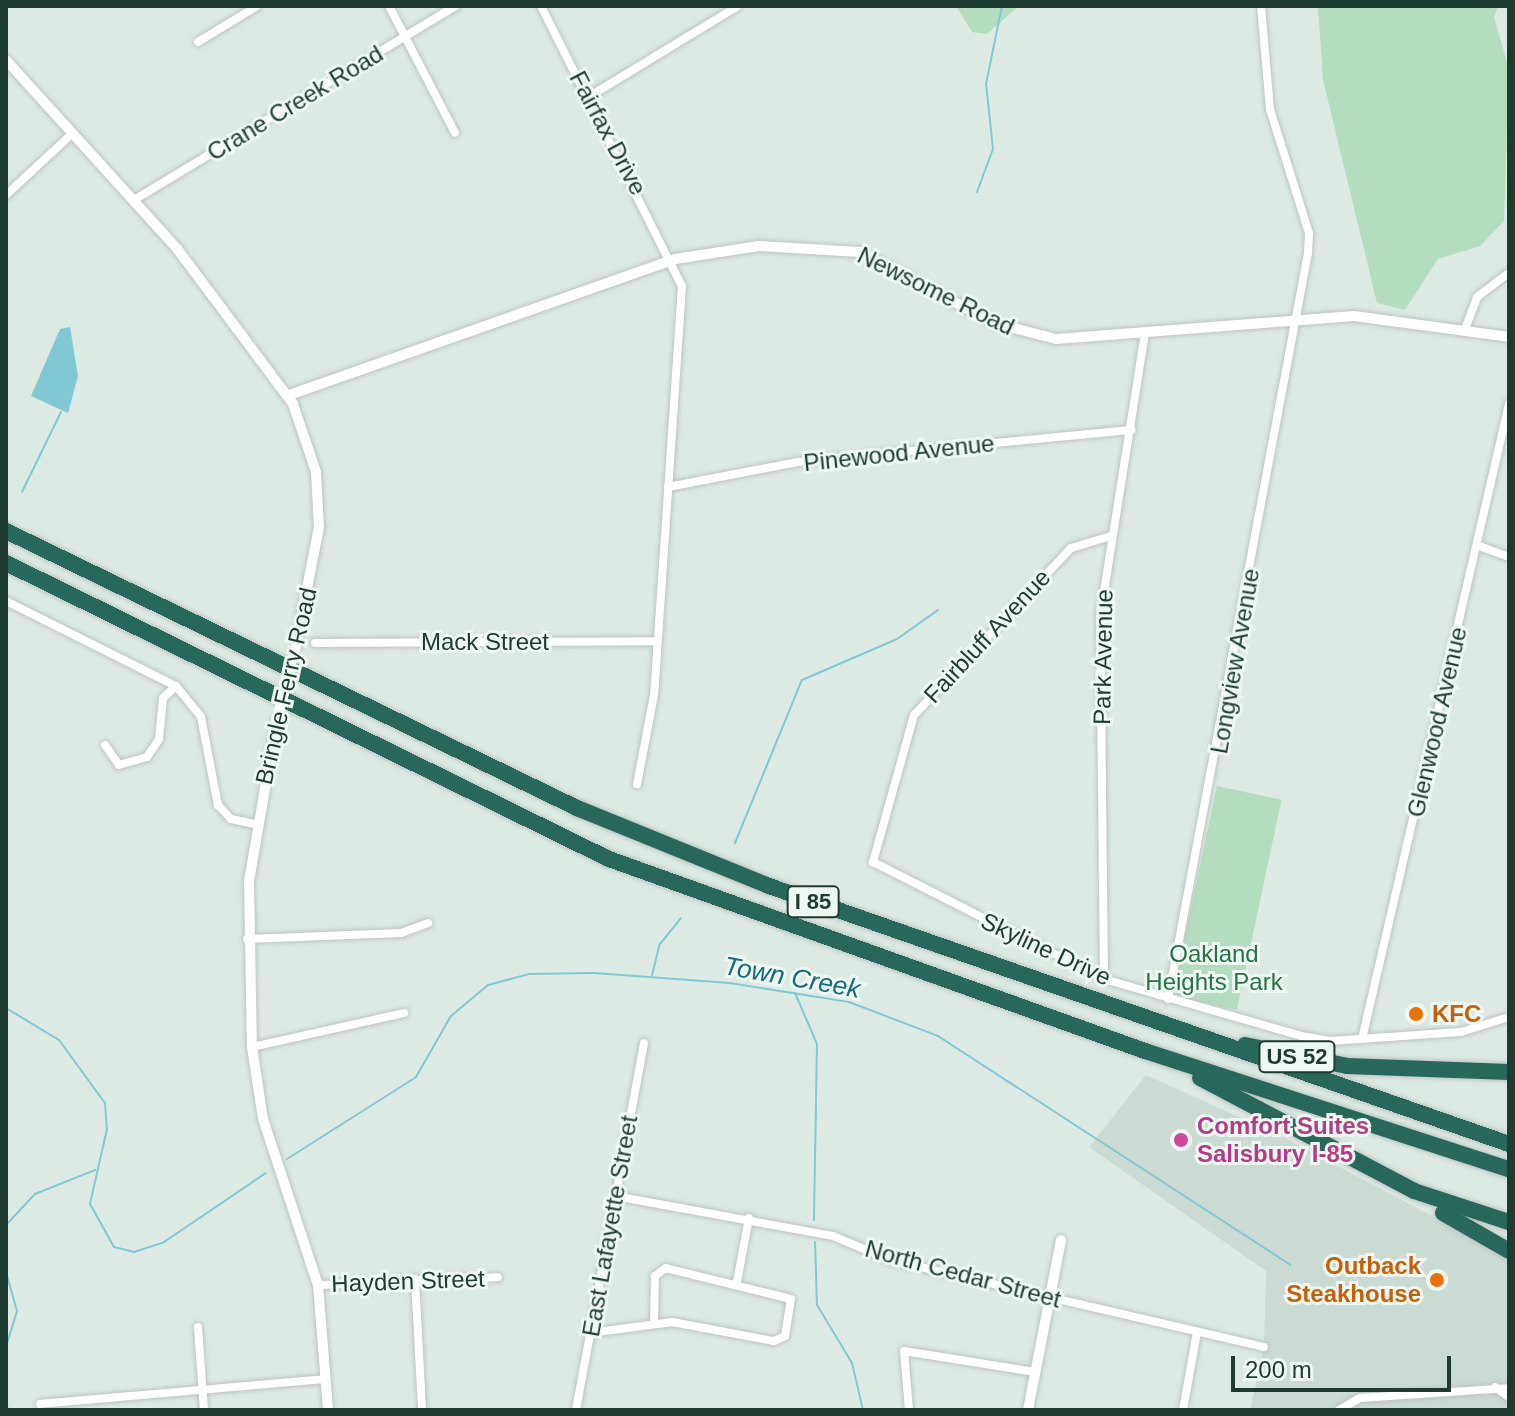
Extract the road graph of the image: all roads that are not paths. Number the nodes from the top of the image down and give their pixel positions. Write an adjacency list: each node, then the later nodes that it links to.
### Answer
1 (257, 6): 8 (street)
2 (389, 6): 7 (street)
3 (456, 6): 7 (street, Crane Creek Road)
4 (541, 6): 10 (street, Fairfax Drive)
5 (738, 6): 10 (street)
6 (1261, 6): 17 (street, Longview Avenue)
7 (406, 38): 12 (street); 14 (street, Crane Creek Road)
8 (198, 42)
9 (6, 60): 11 (street, Bringle Ferry Road)
10 (590, 96): 15 (street, Fairfax Drive)
11 (73, 133): 13 (street); 14 (street, Bringle Ferry Road)
12 (455, 133)
13 (6, 195)
14 (134, 200): 21 (street, Bringle Ferry Road)
15 (675, 259): 20 (street, Newsome Road); 21 (street, Newsome Road); 24 (street)
16 (1509, 273): 18 (street)
17 (1297, 321): 18 (street, Newsome Road); 20 (street, Newsome Road); 41 (street, Longview Avenue)
18 (1465, 329): 19 (street, Newsome Road)
19 (1509, 337)
20 (1144, 338): 23 (street, Park Avenue)
21 (289, 395): 36 (street, Bringle Ferry Road, bridge)
22 (1509, 404): 27 (street, Glenwood Avenue)
23 (1131, 430): 24 (street, Pinewood Avenue); 26 (street, Park Avenue)
24 (668, 487): 31 (street)
25 (6, 531): 44 (highway, I 85)
26 (1111, 536): 37 (street, Fairbluff Avenue); 40 (street, Park Avenue)
27 (1479, 546): 28 (street); 45 (street, Glenwood Avenue)
28 (1509, 557)
29 (6, 563): 48 (highway, I 85)
30 (6, 601): 33 (street)
31 (656, 641): 32 (street, Mack Street); 35 (street)
32 (315, 643)
33 (176, 686): 34 (street); 36 (street)
34 (105, 745)
35 (637, 784)
36 (254, 824): 39 (street, Bringle Ferry Road)
37 (873, 862): 40 (street, Skyline Drive)
38 (428, 923): 39 (street)
39 (247, 939): 47 (street, Bringle Ferry Road)
40 (1104, 979): 41 (street, Skyline Drive)
41 (1168, 999): 45 (street, Skyline Drive)
42 (404, 1013): 47 (street)
43 (1509, 1017): 45 (street, Skyline Drive)
44 (1180, 1033): 49 (highway, US 52); 52 (highway, I 85)
45 (1362, 1039)
46 (644, 1043): 55 (street, East Lafayette Street)
47 (252, 1047): 63 (street, Bringle Ferry Road)
48 (1145, 1051): 53 (highway, I 85); 54 (highway, US 52)
49 (1415, 1069): 50 (highway, US 52); 51 (highway)
50 (1509, 1072)
51 (1509, 1080)
52 (1509, 1144)
53 (1509, 1169)
54 (1374, 1170): 57 (highway, US 52); 59 (highway)
55 (615, 1196): 56 (street, North Cedar Street); 68 (street, East Lafayette Street)
56 (749, 1218): 62 (street); 64 (street, North Cedar Street)
57 (1509, 1222)
58 (1061, 1240): 64 (street)
59 (1509, 1251)
60 (498, 1277): 61 (street, Hayden Street)
61 (415, 1279): 63 (street, Hayden Street); 79 (street)
62 (737, 1282): 65 (street); 65 (street)
63 (318, 1285): 71 (street, Bringle Ferry Road)
64 (1051, 1296): 67 (street, North Cedar Street); 70 (street)
65 (654, 1322): 68 (street)
66 (198, 1327): 74 (street)
67 (1197, 1332): 69 (street, North Cedar Street); 83 (street)
68 (590, 1333): 80 (street, East Lafayette Street)
69 (1264, 1347)
70 (1035, 1372): 81 (street); 82 (street)
71 (326, 1379): 74 (street); 78 (street, Bringle Ferry Road)
72 (1495, 1387): 73 (street); 75 (street); 84 (street)
73 (1509, 1388)
74 (203, 1390): 76 (street); 77 (street)
75 (1509, 1397)
76 (40, 1404)
77 (204, 1410)
78 (328, 1410)
79 (422, 1410)
80 (576, 1410)
81 (909, 1410)
82 (1028, 1410)
83 (1183, 1410)
84 (1339, 1410)

